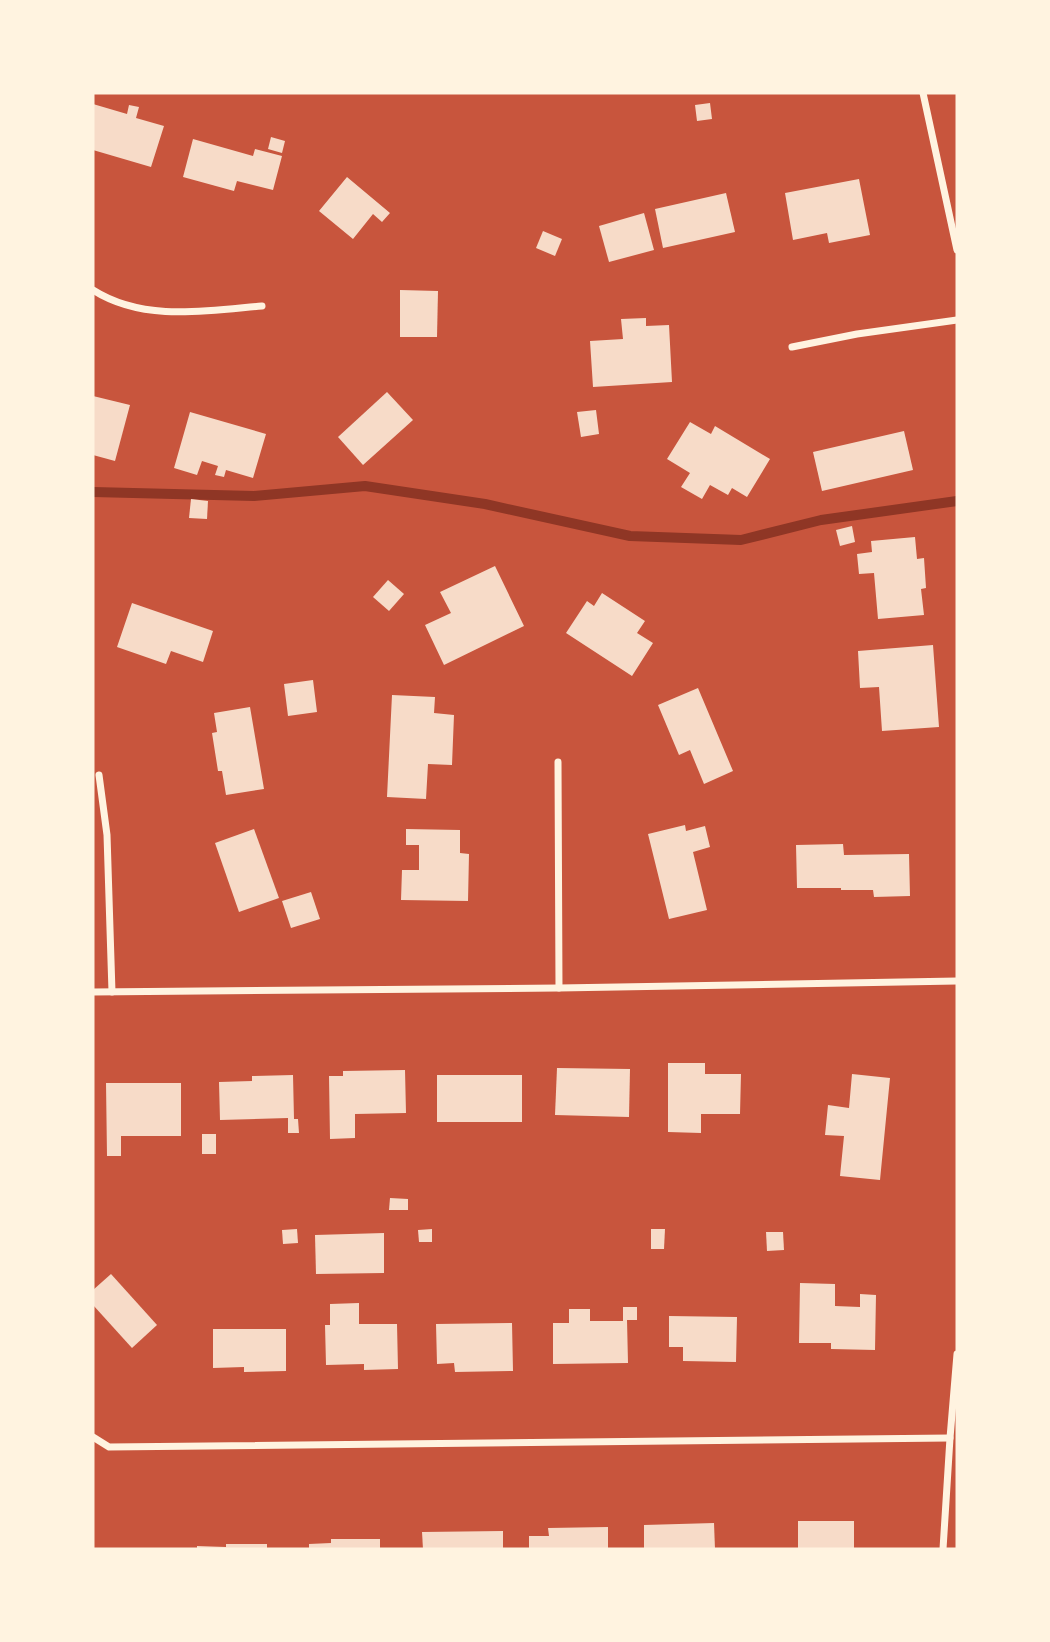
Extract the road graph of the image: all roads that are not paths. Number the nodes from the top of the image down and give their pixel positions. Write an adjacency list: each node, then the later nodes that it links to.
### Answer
1 (923, 93): 2 (street)
2 (957, 250)
3 (93, 290): 4 (street)
4 (262, 306)
5 (957, 320): 6 (street)
6 (792, 347)
7 (558, 762): 10 (street)
8 (99, 775): 12 (street)
9 (957, 981): 10 (street)
10 (559, 988): 12 (street)
11 (93, 992): 12 (street)
12 (112, 992)
13 (957, 1354): 15 (street)
14 (93, 1437): 15 (street)
15 (950, 1438): 16 (street)
16 (943, 1549)

